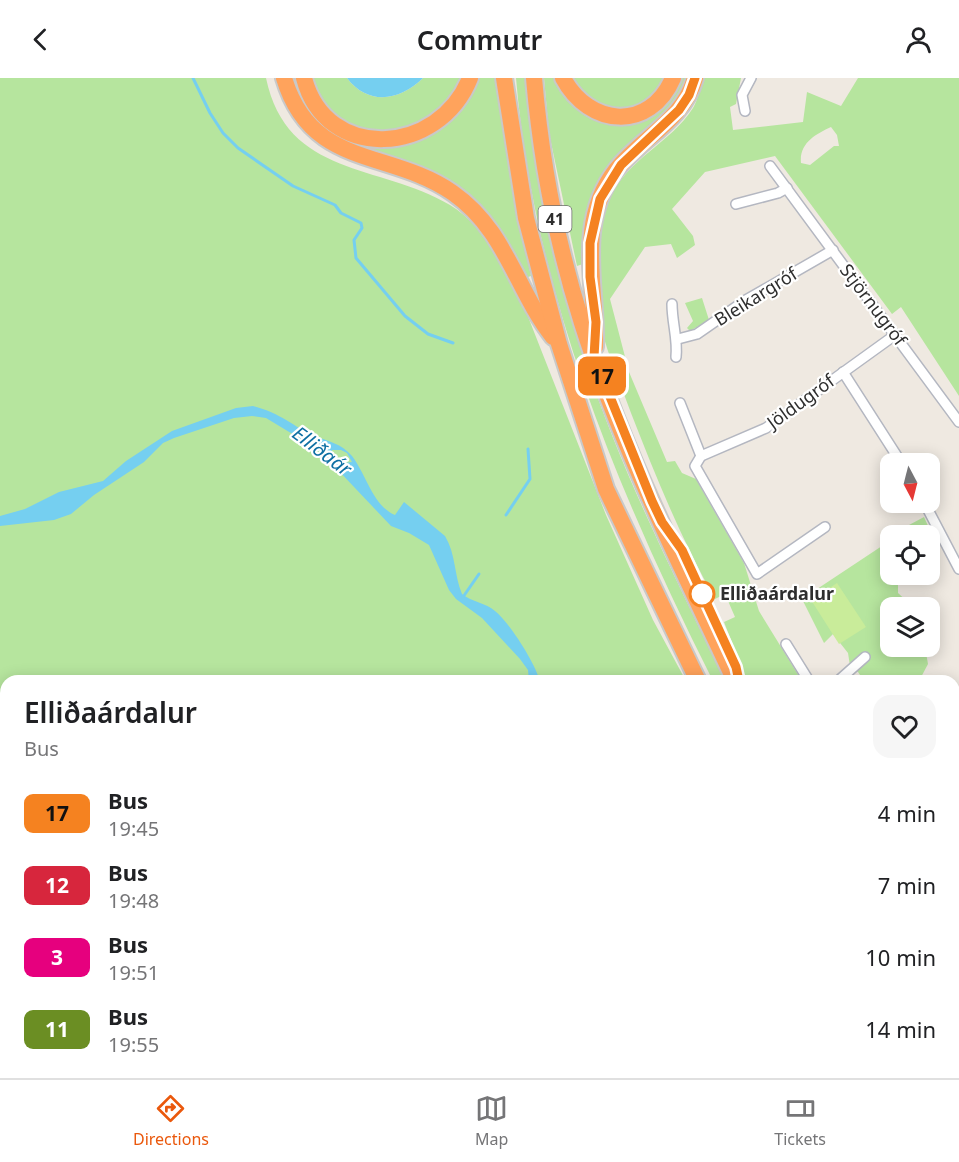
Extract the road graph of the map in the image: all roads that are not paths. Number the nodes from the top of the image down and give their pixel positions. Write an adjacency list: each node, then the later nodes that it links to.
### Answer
1 (284, 78): 18 (highway)
2 (304, 78): 3 (highway)
3 (470, 78)
4 (504, 78): 18 (highway, 41)
5 (534, 78): 19 (highway, 41)
6 (563, 78): 7 (highway)
7 (673, 78)
8 (695, 78): 19 (highway)
9 (751, 78): 10 (street)
10 (745, 111)
11 (770, 165): 12 (street, Stjörnugróf)
12 (787, 188): 13 (street); 14 (street, Stjörnugróf)
13 (736, 204)
14 (832, 250): 16 (street, Stjörnugróf); 17 (street, Bleikargróf)
15 (672, 304): 17 (street)
16 (895, 335): 21 (street, Jöldugróf); 23 (street, Stjörnugróf)
17 (678, 339): 20 (street)
18 (559, 344): 31 (highway, 41)
19 (594, 357): 32 (highway, 41)
20 (676, 357)
21 (843, 372): 24 (street); 25 (street, Jöldugróf)
22 (680, 403): 25 (street)
23 (959, 422)
24 (895, 453)
25 (701, 456): 27 (street)
26 (930, 513): 28 (street)
27 (825, 527)
28 (959, 570)
29 (786, 644): 33 (street)
30 (865, 657): 34 (street)
31 (695, 675)
32 (732, 675)
33 (804, 675)
34 (845, 675)

